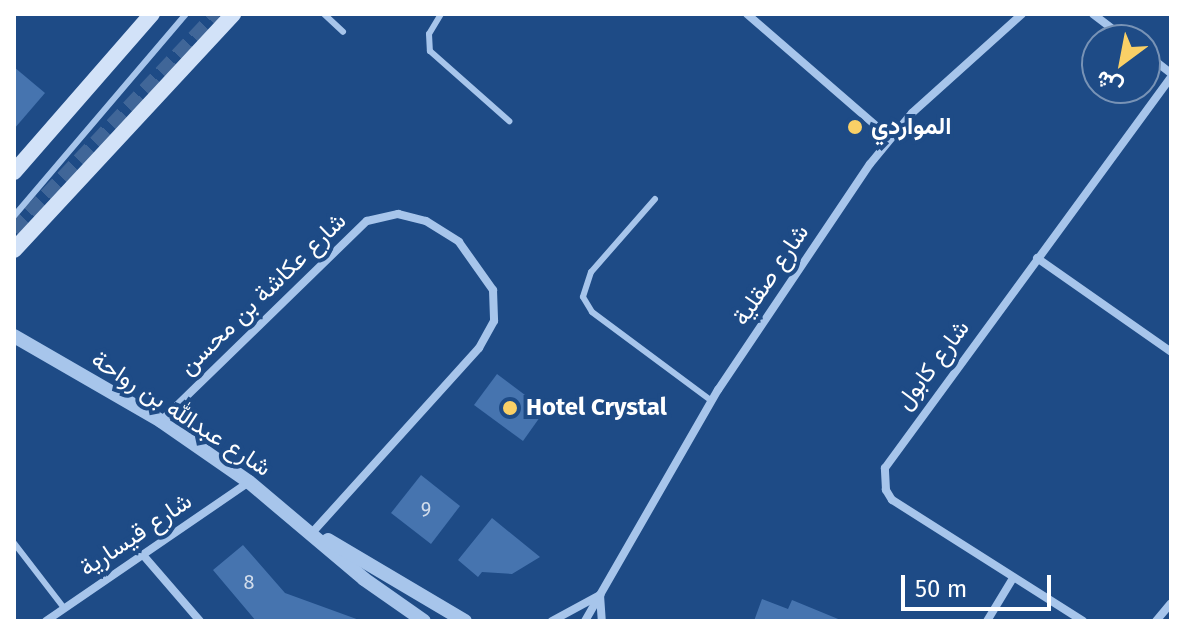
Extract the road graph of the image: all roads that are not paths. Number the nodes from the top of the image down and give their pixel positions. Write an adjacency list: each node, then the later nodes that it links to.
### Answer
1 (152, 14): 12 (main road)
2 (186, 14): 14 (lane)
3 (233, 14): 15 (main road)
4 (324, 14): 8 (lane)
5 (441, 14): 10 (lane)
6 (747, 14): 11 (street)
7 (1022, 14): 11 (street, شارع صقلية)
8 (343, 32)
9 (1171, 75): 16 (street, شارع كابول)
10 (509, 121)
11 (890, 138): 20 (street, شارع صقلية)
12 (14, 172)
13 (655, 199): 20 (lane)
14 (14, 216)
15 (14, 250)
16 (1037, 258): 19 (street); 26 (street, شارع كابول)
17 (14, 325): 18 (street, شارع عبدالله بن رواحة)
18 (18, 338): 21 (street, شارع عبدالله بن رواحة)
19 (1171, 352)
20 (712, 401): 27 (street, شارع صقلية)
21 (161, 421): 22 (street, شارع عبدالله بن رواحة); 23 (street, شارع عكاشة بن محسن)
22 (249, 482): 23 (street, شارع عبدالله بن رواحة); 25 (street, شارع قيسارية)
23 (313, 532): 31 (street, شارع عبدالله بن رواحة); 34 (street, شارع عبدالله بن رواحة)
24 (14, 543): 29 (lane)
25 (143, 555): 29 (street, شارع قيسارية); 33 (street)
26 (1013, 578): 38 (street); 39 (street, شارع كابول)
27 (600, 595): 35 (street); 36 (street, شارع صقلية); 37 (street)
28 (1171, 603): 30 (street)
29 (64, 608): 32 (street, شارع قيسارية)
30 (1165, 616): 40 (street)
31 (422, 620)
32 (46, 621)
33 (200, 621)
34 (465, 621)
35 (552, 621)
36 (585, 621)
37 (602, 621)
38 (987, 621)
39 (1083, 621)
40 (1156, 621)

